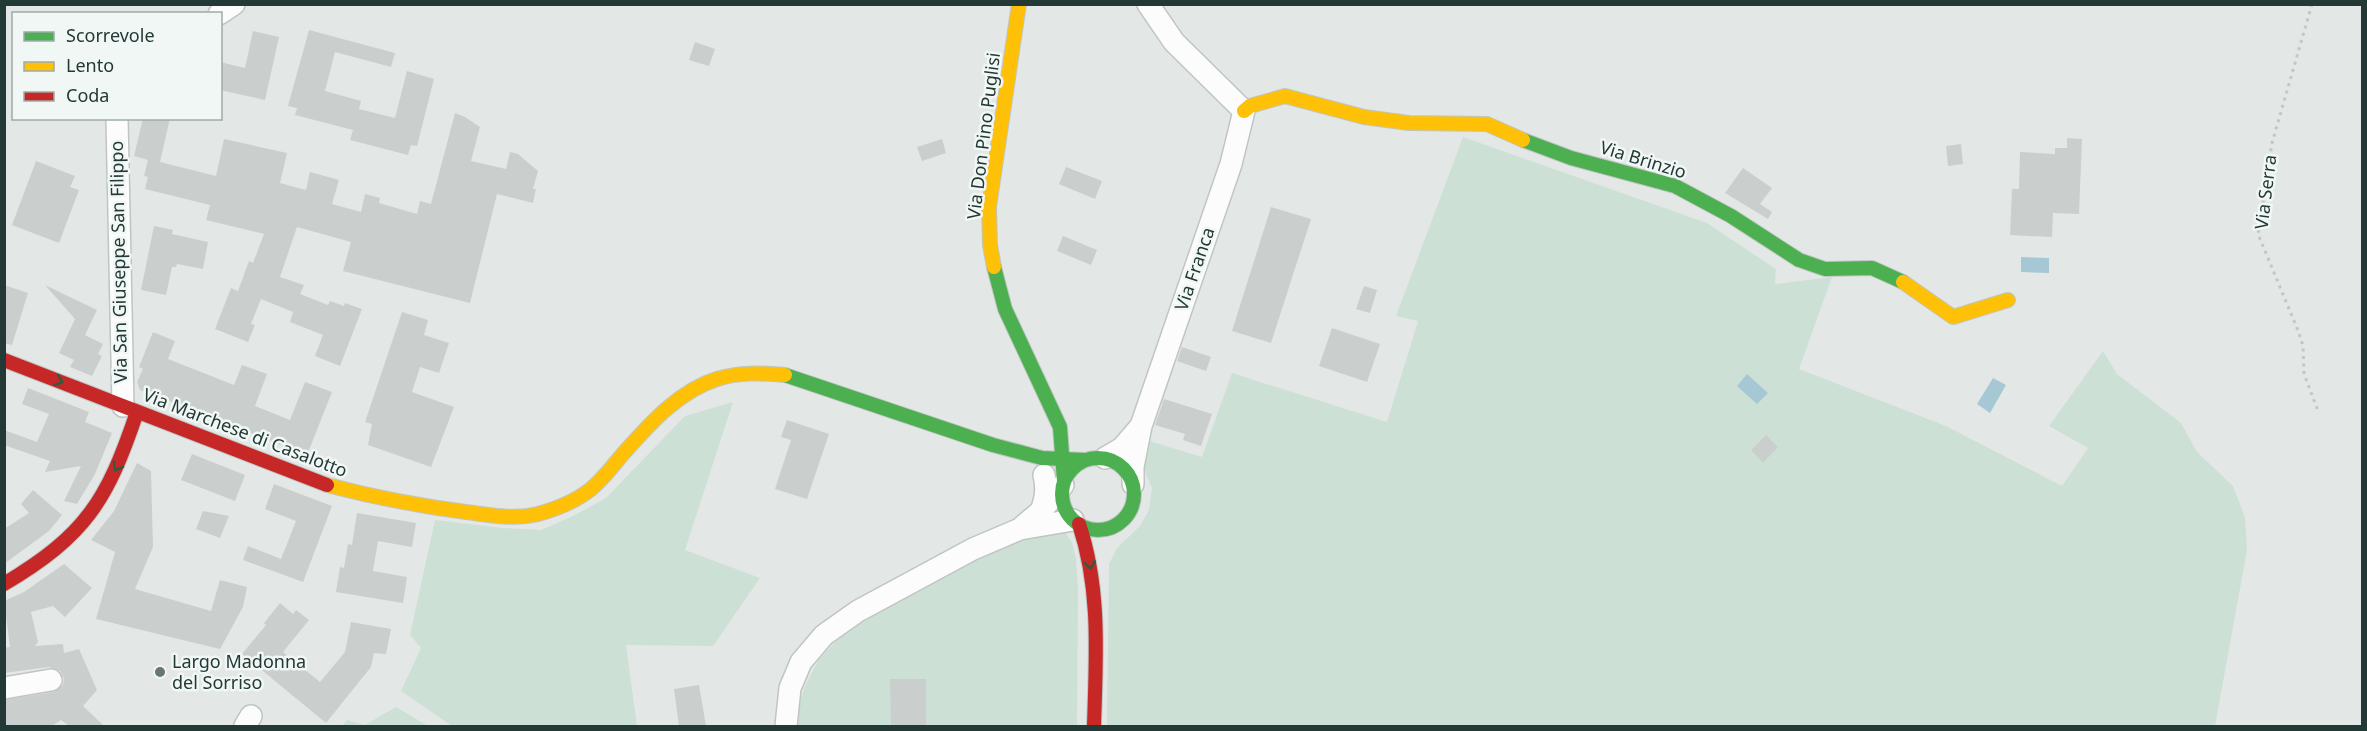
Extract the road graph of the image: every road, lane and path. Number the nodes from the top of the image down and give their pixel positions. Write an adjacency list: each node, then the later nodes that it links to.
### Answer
1 (1019, 4): 8 (street, Via Don Pino Puglisi)
2 (1148, 4): 4 (street)
3 (2312, 4): 10 (path, Via Serra)
4 (1244, 111): 6 (street, Via Brinzio); 11 (street, Via Franca)
5 (117, 120): 9 (street, Via San Giuseppe San Filippo)
6 (2008, 300)
7 (4, 360): 9 (street, Via Marchese di Casalotto, one-way to 9)
8 (1051, 404): 13 (street); 14 (street)
9 (130, 409): 12 (street, Via Marchese di Casalotto); 23 (street, Via San Giuseppe San Filippo, one-way to 23)
10 (2318, 411)
11 (1141, 426): 13 (street); 16 (street)
12 (993, 446): 14 (street); 15 (street)
13 (1091, 452): 14 (street); 16 (street); 17 (street)
14 (1064, 460): 17 (street)
15 (1044, 475): 17 (street); 18 (street)
16 (1133, 484): 19 (street)
17 (1067, 501): 18 (street); 19 (street); 20 (street); 24 (street, one-way to 24)
18 (1041, 511): 20 (street)
19 (1128, 515): 21 (street)
20 (1020, 529): 27 (street)
21 (1113, 544)
22 (1104, 573): 24 (street)
23 (4, 584)
24 (1096, 607): 28 (street)
25 (51, 680): 26 (street)
26 (4, 688)
27 (786, 726)
28 (1094, 726)

